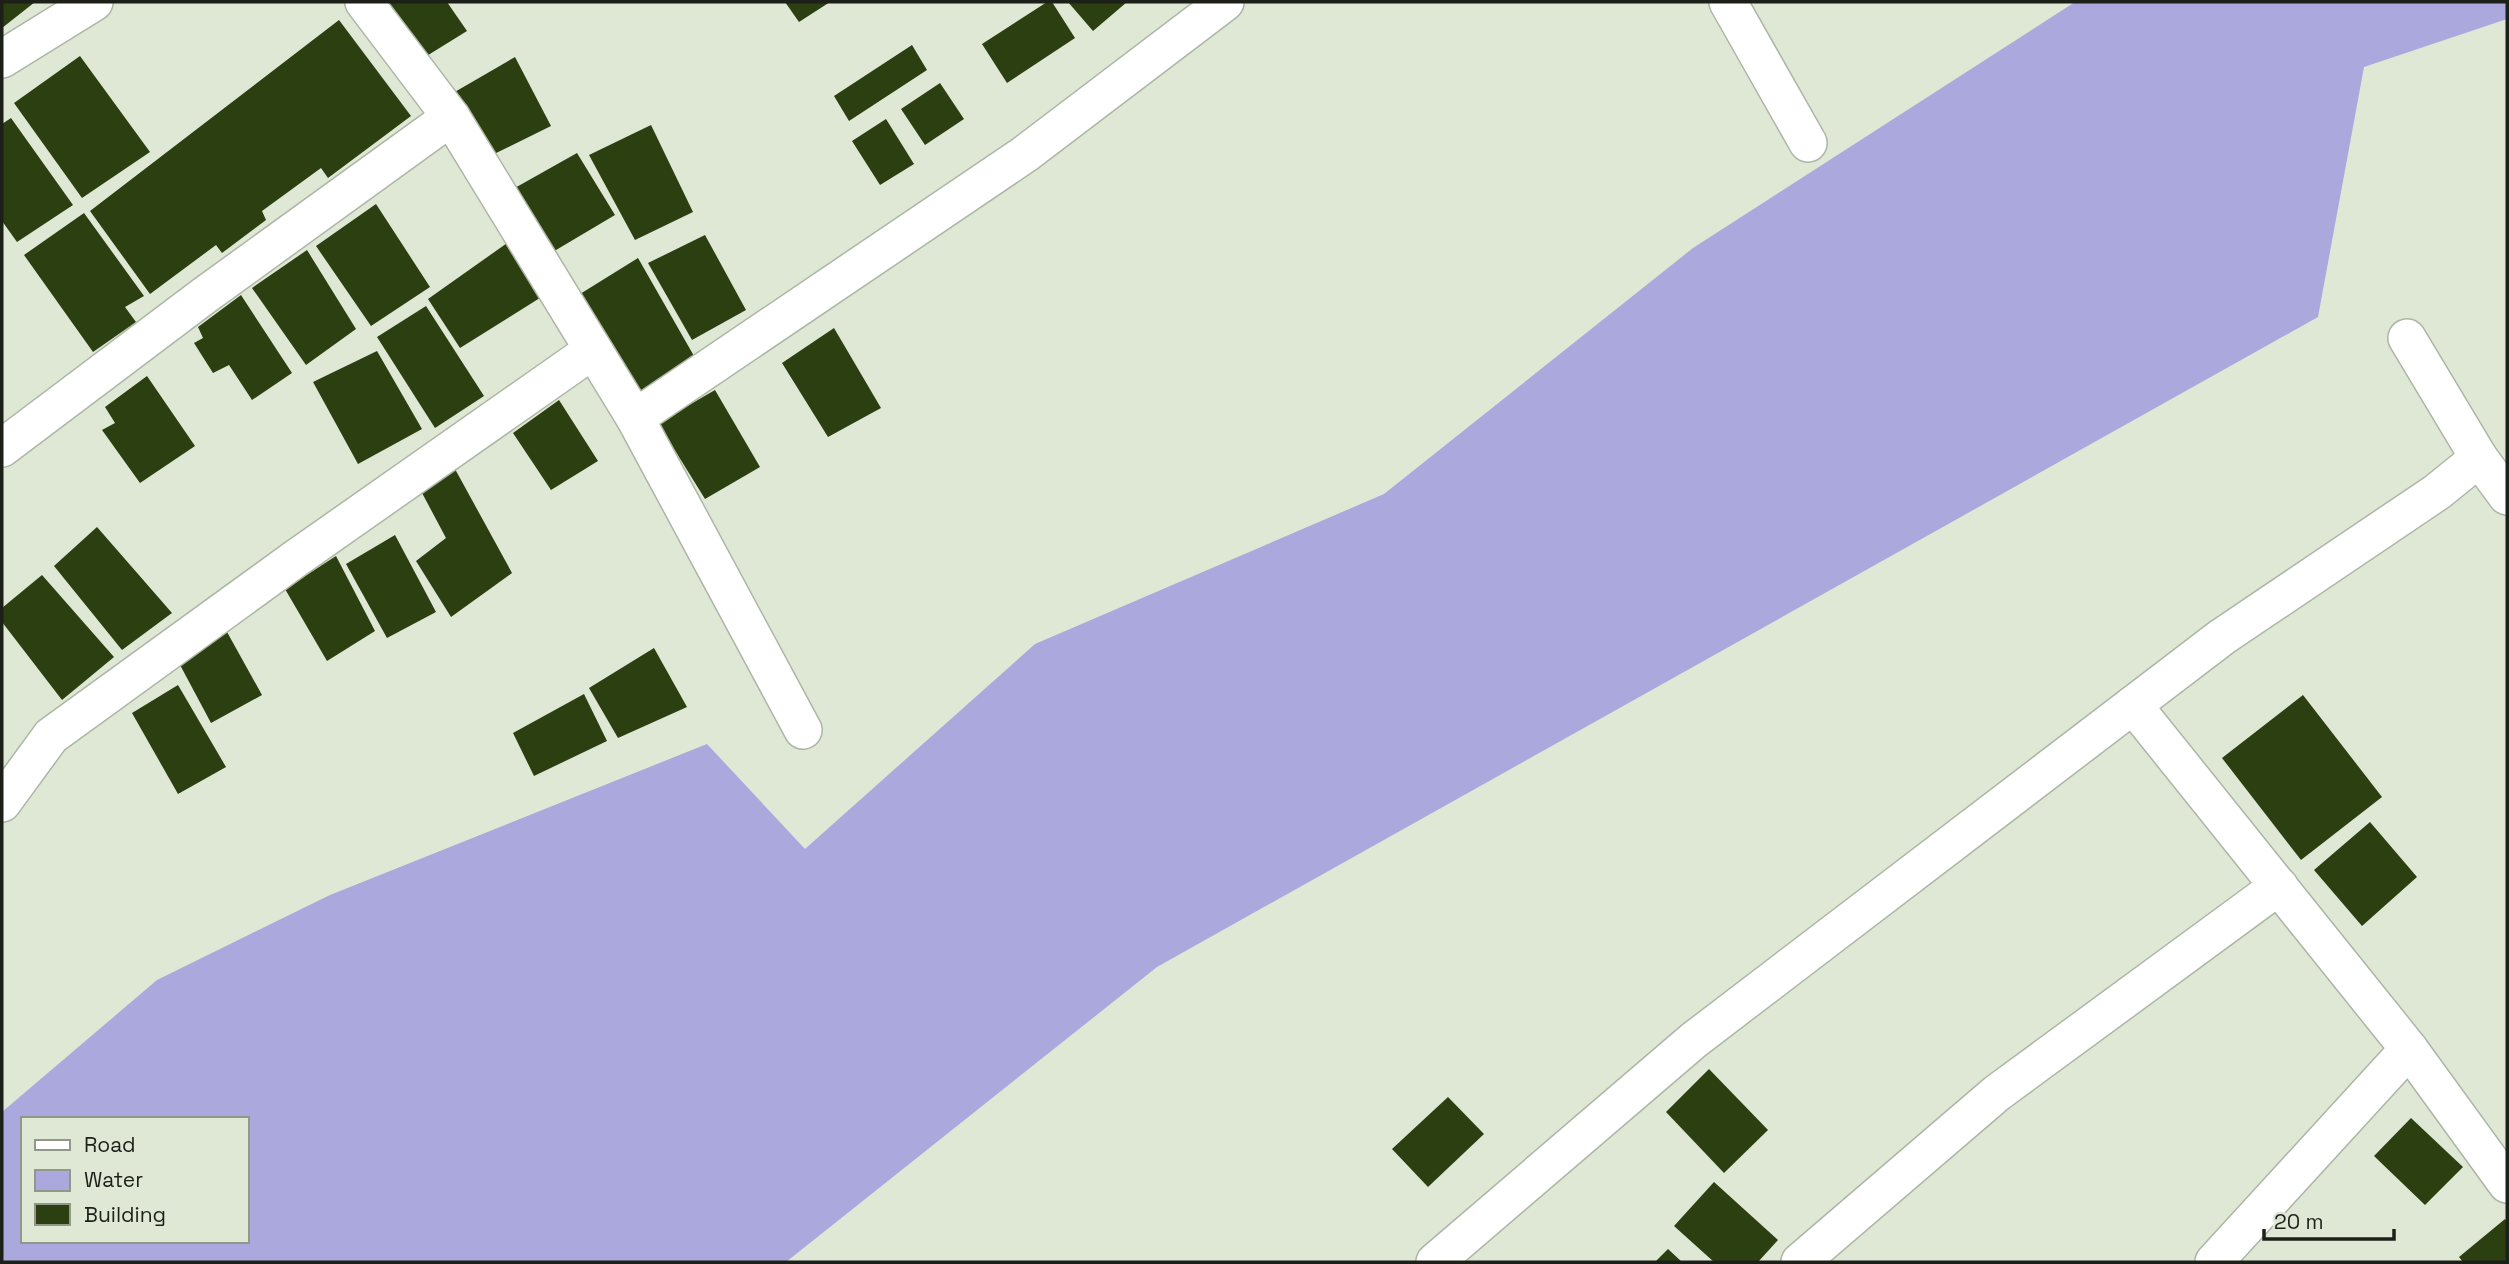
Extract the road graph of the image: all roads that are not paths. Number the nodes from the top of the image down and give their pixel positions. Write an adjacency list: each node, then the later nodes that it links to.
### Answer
1 (94, 2): 5 (street)
2 (364, 2): 6 (street)
3 (1225, 2): 10 (street)
4 (1728, 2): 7 (street)
5 (2, 59)
6 (451, 117): 9 (street); 11 (street)
7 (1808, 143)
8 (2407, 338): 12 (street)
9 (593, 350): 10 (street); 16 (street)
10 (635, 418): 15 (street)
11 (2, 447)
12 (2479, 458): 13 (street); 14 (street)
13 (2507, 496)
14 (2133, 705): 17 (street); 20 (street)
15 (803, 730)
16 (2, 803)
17 (2279, 887): 18 (street); 21 (street)
18 (2409, 1049): 19 (street); 22 (street)
19 (2507, 1184)
20 (1435, 1262)
21 (1800, 1262)
22 (2214, 1262)

